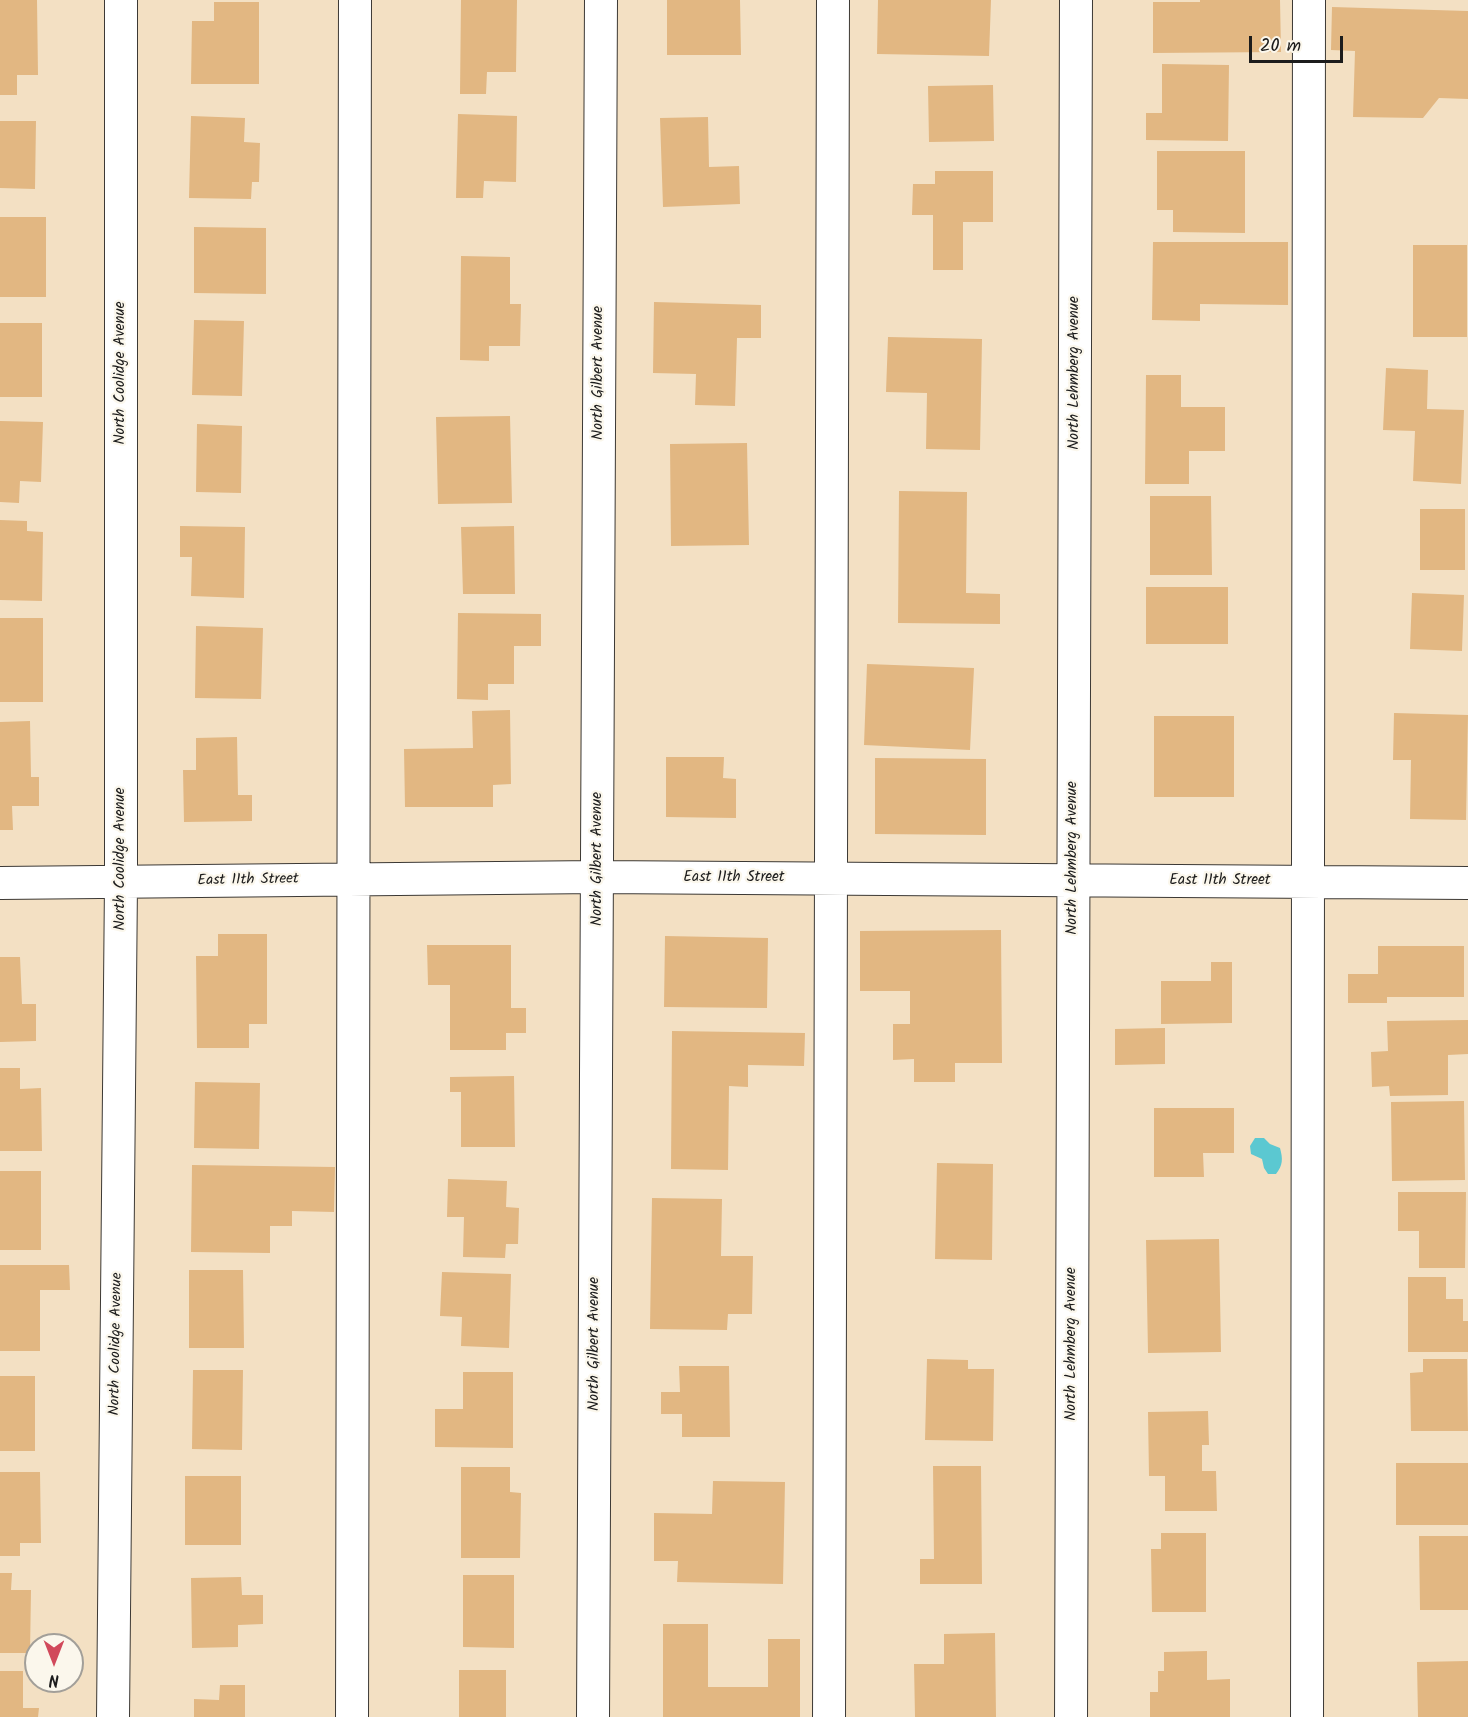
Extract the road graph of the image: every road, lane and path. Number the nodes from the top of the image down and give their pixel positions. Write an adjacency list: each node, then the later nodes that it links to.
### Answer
1 (121, 0): 12 (street, North Coolidge Avenue)
2 (355, 0): 9 (street)
3 (601, 0): 7 (street, North Gilbert Avenue)
4 (833, 0): 8 (street)
5 (1076, 0): 10 (street, North Lehmberg Avenue)
6 (1309, 0): 11 (street)
7 (597, 877): 8 (street, East 11th Street); 9 (street, East 11th Street); 17 (street, North Gilbert Avenue)
8 (831, 878): 10 (street, East 11th Street); 18 (street)
9 (354, 880): 12 (street, East 11th Street); 16 (street)
10 (1073, 880): 11 (street, East 11th Street); 19 (street, North Lehmberg Avenue)
11 (1308, 881): 14 (street, East 11th Street); 20 (street)
12 (122, 882): 13 (street, East 11th Street); 15 (street, North Coolidge Avenue)
13 (0, 883)
14 (1468, 883)
15 (113, 1717)
16 (352, 1717)
17 (593, 1717)
18 (829, 1717)
19 (1071, 1717)
20 (1307, 1717)

